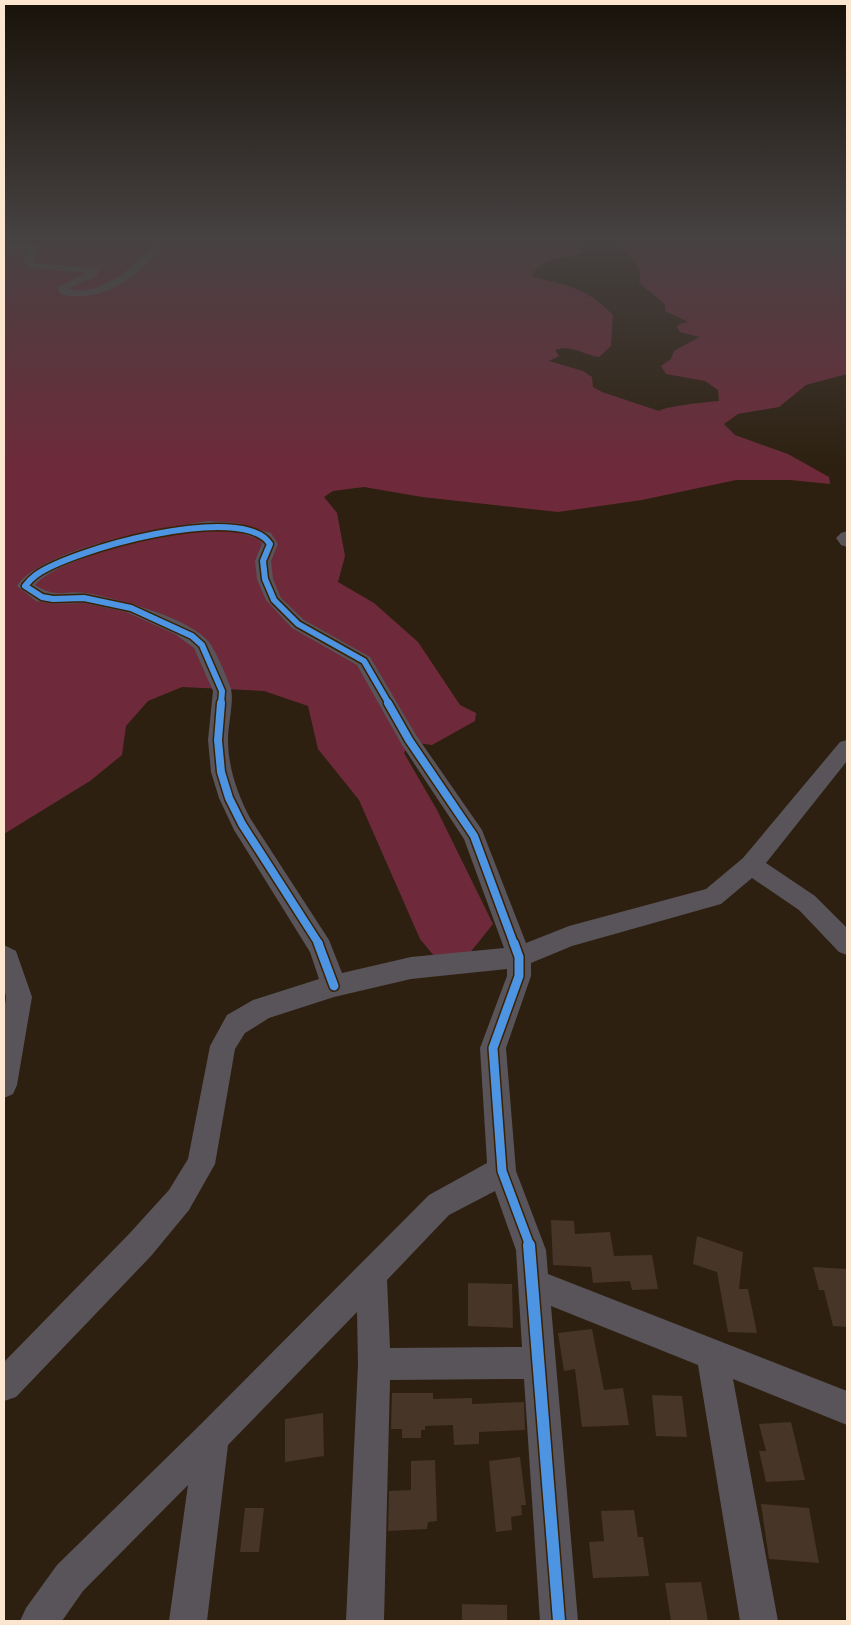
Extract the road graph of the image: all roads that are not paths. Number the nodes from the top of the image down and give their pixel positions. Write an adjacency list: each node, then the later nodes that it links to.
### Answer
1 (847, 536): 2 (street)
2 (847, 542)
3 (847, 747): 4 (street)
4 (751, 865): 5 (street); 7 (street)
5 (847, 944)
6 (4, 956): 9 (street)
7 (519, 957): 8 (street); 8 (street); 10 (street)
8 (334, 986): 16 (street)
9 (4, 1085)
10 (502, 1171): 11 (street); 12 (street)
11 (371, 1274): 15 (street); 18 (street)
12 (533, 1283): 13 (street); 14 (street)
13 (712, 1353): 17 (street); 23 (street)
14 (540, 1363): 15 (street); 22 (street)
15 (374, 1364): 21 (street)
16 (4, 1385)
17 (847, 1408)
18 (212, 1437): 19 (street); 20 (street)
19 (39, 1621)
20 (188, 1621)
21 (365, 1621)
22 (559, 1621)
23 (759, 1621)

